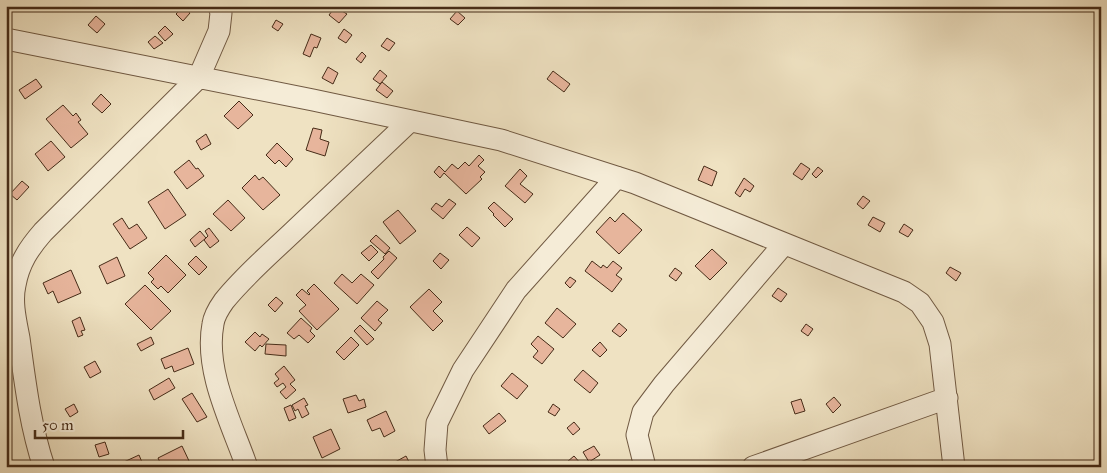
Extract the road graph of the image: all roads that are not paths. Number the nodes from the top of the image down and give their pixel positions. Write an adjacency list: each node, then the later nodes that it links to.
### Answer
1 (219, 6): 3 (street)
2 (6, 39): 3 (street)
3 (199, 77): 4 (street); 8 (street)
4 (410, 121): 5 (street); 9 (street)
5 (617, 177): 6 (street); 10 (street)
6 (784, 244): 7 (street); 11 (street)
7 (946, 398): 12 (street); 13 (street)
8 (44, 467)
9 (248, 467)
10 (437, 467)
11 (645, 467)
12 (753, 467)
13 (954, 467)

